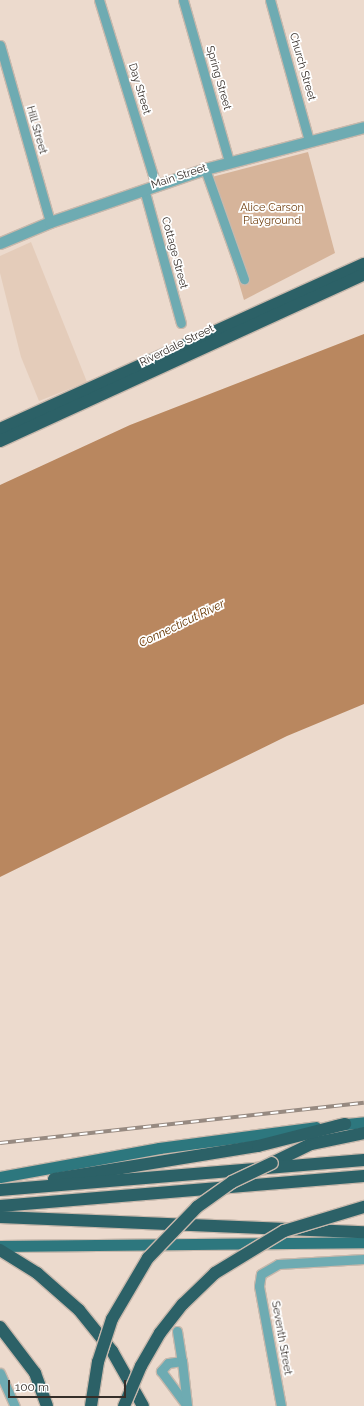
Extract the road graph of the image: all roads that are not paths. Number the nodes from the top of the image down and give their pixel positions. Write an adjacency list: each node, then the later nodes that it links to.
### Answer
1 (99, 0): 9 (street, Day Street)
2 (183, 0): 7 (street, Spring Street)
3 (270, 0): 6 (street, Church Street)
4 (0, 46): 11 (street, Hill Street)
5 (364, 127): 6 (street, Main Street)
6 (309, 141): 7 (street, Main Street)
7 (230, 162): 8 (street, Main Street)
8 (205, 169): 9 (street, Main Street); 15 (street)
9 (156, 185): 10 (street, Main Street)
10 (144, 189): 11 (street, Main Street); 16 (street, Cottage Street)
11 (50, 222): 12 (street, Main Street)
12 (0, 243)
13 (364, 264): 17 (highway, Riverdale Street)
14 (364, 274): 18 (highway, Riverdale Street)
15 (244, 279)
16 (180, 323)
17 (0, 429)
18 (0, 440)
19 (364, 1122): 20 (main road)
20 (345, 1124): 26 (main road); 27 (highway)
21 (364, 1132): 24 (highway)
22 (364, 1141): 24 (highway)
23 (364, 1160): 27 (highway)
24 (272, 1163): 44 (highway, bridge)
25 (364, 1176): 29 (highway)
26 (0, 1177)
27 (53, 1183): 28 (highway)
28 (0, 1189)
29 (0, 1206)
30 (364, 1207): 37 (highway, bridge)
31 (0, 1217): 32 (highway)
32 (364, 1232)
33 (364, 1242): 34 (main road)
34 (0, 1246)
35 (0, 1250): 47 (highway)
36 (364, 1259): 49 (street, Seventh Street)
37 (177, 1311): 45 (highway, bridge); 46 (highway, bridge)
38 (0, 1327): 43 (highway)
39 (177, 1331): 40 (street)
40 (182, 1361): 48 (street); 48 (street)
41 (0, 1373): 42 (street)
42 (15, 1406)
43 (47, 1406)
44 (91, 1406)
45 (124, 1406)
46 (133, 1406)
47 (144, 1406)
48 (187, 1406)
49 (281, 1406)

